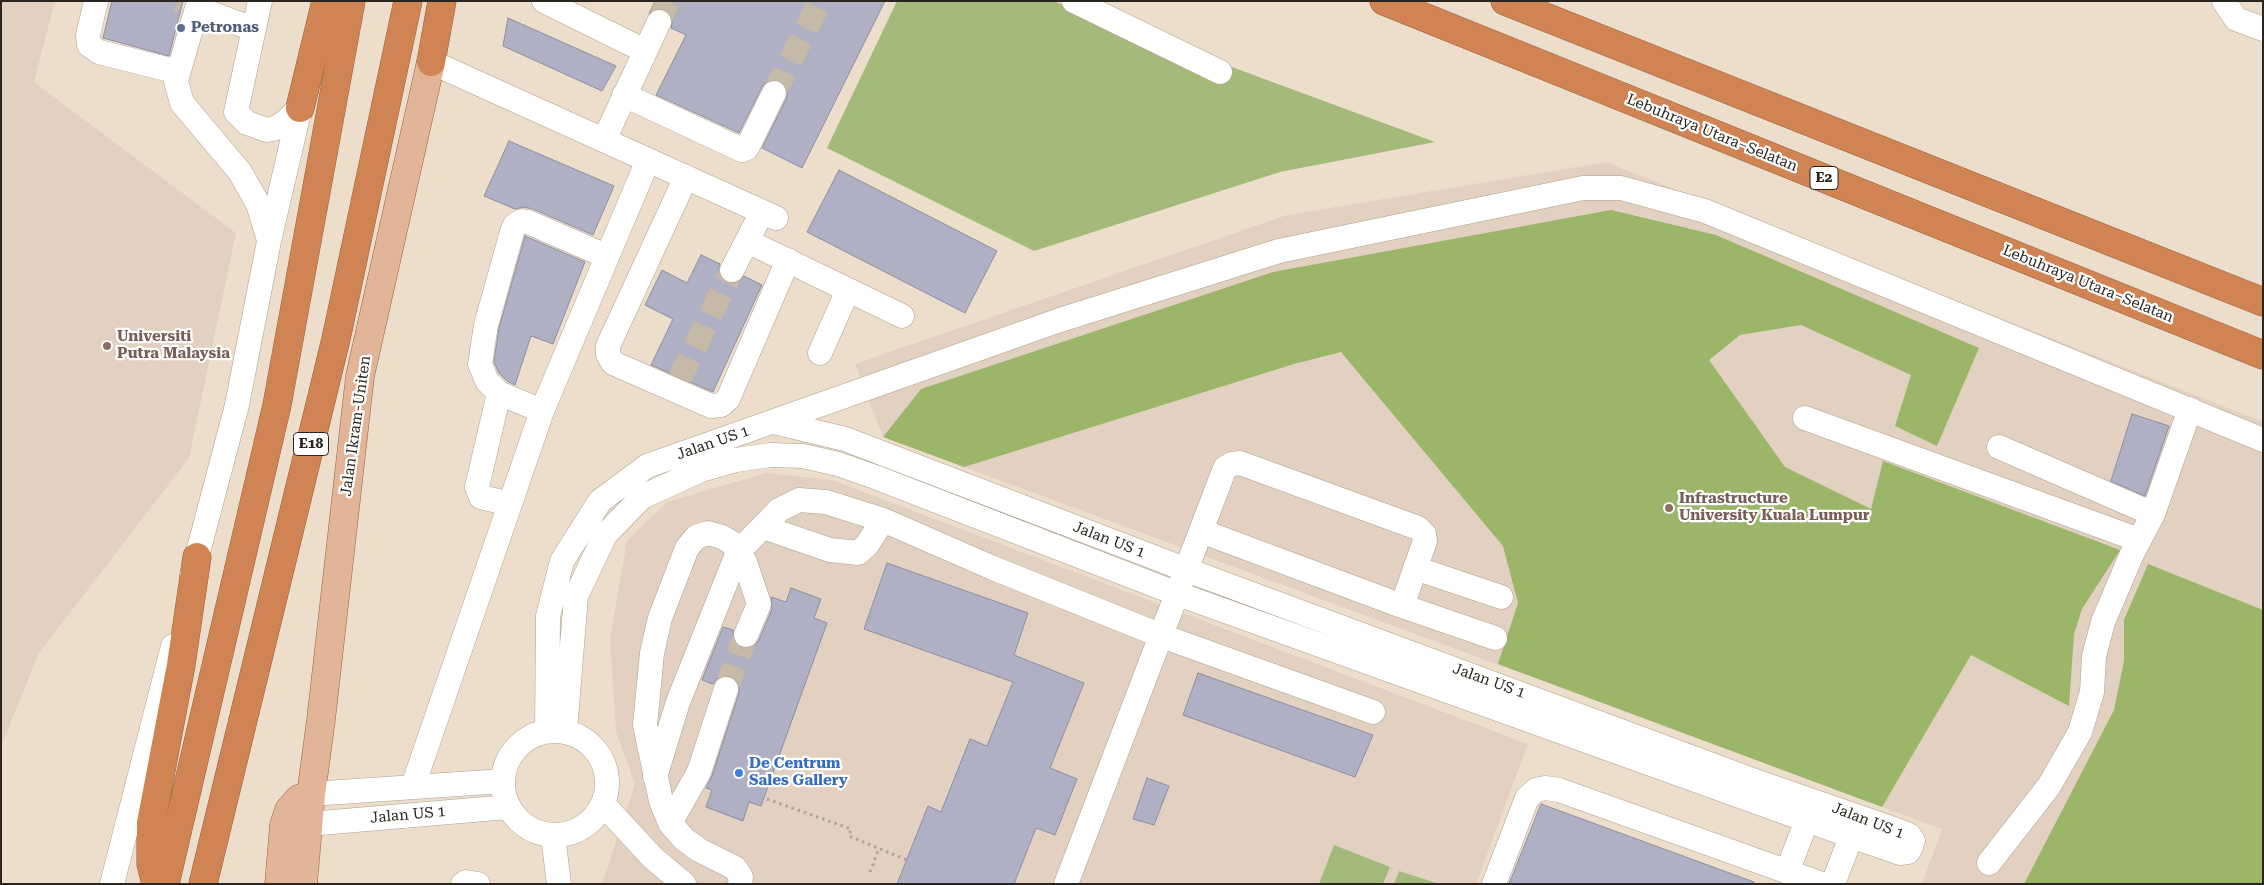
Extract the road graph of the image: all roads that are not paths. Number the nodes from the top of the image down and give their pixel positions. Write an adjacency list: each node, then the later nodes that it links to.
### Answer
1 (96, 1): 17 (street)
2 (260, 1): 13 (street)
3 (326, 1): 21 (highway)
4 (351, 1): 80 (highway, E18)
5 (408, 1): 81 (highway, E18)
6 (442, 1): 16 (highway)
7 (544, 1): 15 (street)
8 (1074, 1): 18 (street)
9 (1384, 1): 36 (highway, Lebuhraya Utara–Selatan / E2)
10 (1505, 1): 33 (highway)
11 (2224, 1): 14 (street)
12 (659, 22): 15 (street)
13 (253, 29): 17 (street); 22 (street)
14 (2263, 29)
15 (645, 51): 20 (street)
16 (431, 62): 24 (street); 68 (main road, Jalan Ikram-Uniten)
17 (178, 72): 23 (street)
18 (1220, 72)
19 (774, 93): 20 (street)
20 (624, 94): 24 (street)
21 (300, 108): 22 (street); 27 (street)
22 (236, 112): 23 (street)
23 (206, 130): 27 (street)
24 (604, 140): 25 (street)
25 (648, 160): 26 (street); 29 (street)
26 (686, 177): 28 (street); 30 (street)
27 (269, 240): 51 (street)
28 (747, 241): 30 (street); 31 (street)
29 (606, 256): 37 (street); 39 (street)
30 (788, 260): 32 (street)
31 (732, 270)
32 (848, 290): 34 (street); 35 (street)
33 (2263, 302)
34 (902, 316)
35 (820, 352)
36 (2263, 355)
37 (499, 393): 39 (street); 44 (street)
38 (2190, 409): 41 (street); 42 (street); 45 (street)
39 (542, 411): 44 (street)
40 (1805, 418): 49 (street)
41 (774, 422): 53 (street, Jalan US 1); 64 (street, Jalan US 1)
42 (2263, 440)
43 (1999, 447): 45 (street)
44 (510, 504): 67 (street)
45 (2153, 514): 49 (street)
46 (883, 520): 47 (street); 47 (street); 58 (street)
47 (763, 527): 50 (street)
48 (1201, 531): 52 (street); 53 (street); 56 (street)
49 (2140, 540): 76 (street)
50 (738, 552): 57 (street); 61 (street); 62 (street)
51 (197, 557): 78 (street); 79 (highway)
52 (1416, 568): 55 (street); 56 (street)
53 (1187, 570): 54 (street); 74 (street, Jalan US 1)
54 (1178, 594): 58 (street); 64 (street, Jalan US 1); 71 (street, Jalan US 1)
55 (1501, 597)
56 (1402, 606): 59 (street)
57 (746, 635)
58 (1162, 636): 63 (street); 89 (street)
59 (1495, 638)
60 (726, 689): 72 (street)
61 (648, 690): 62 (street); 65 (street)
62 (678, 702): 65 (street)
63 (1373, 712)
64 (556, 731): 66 (street); 69 (street)
65 (655, 777): 72 (street)
66 (502, 781): 67 (street, Jalan US 1); 70 (street)
67 (413, 786): 68 (street, Jalan US 1)
68 (311, 794): 73 (main road, Jalan Ikram-Uniten); 82 (main road)
69 (603, 804): 75 (street); 87 (street)
70 (508, 807): 73 (street, Jalan US 1); 75 (street)
71 (1806, 820): 74 (street, Jalan US 1); 77 (street)
72 (670, 823): 88 (street)
73 (309, 824): 83 (main road, Jalan Ikram-Uniten)
74 (1855, 826): 91 (street)
75 (552, 836): 86 (street)
76 (1989, 863)
77 (1806, 880): 90 (street)
78 (112, 884)
79 (156, 884)
80 (165, 884)
81 (202, 884)
82 (279, 884)
83 (304, 884)
84 (464, 884): 85 (street)
85 (478, 884)
86 (559, 884)
87 (684, 884)
88 (740, 884)
89 (1066, 884)
90 (1494, 884)
91 (1833, 884)

